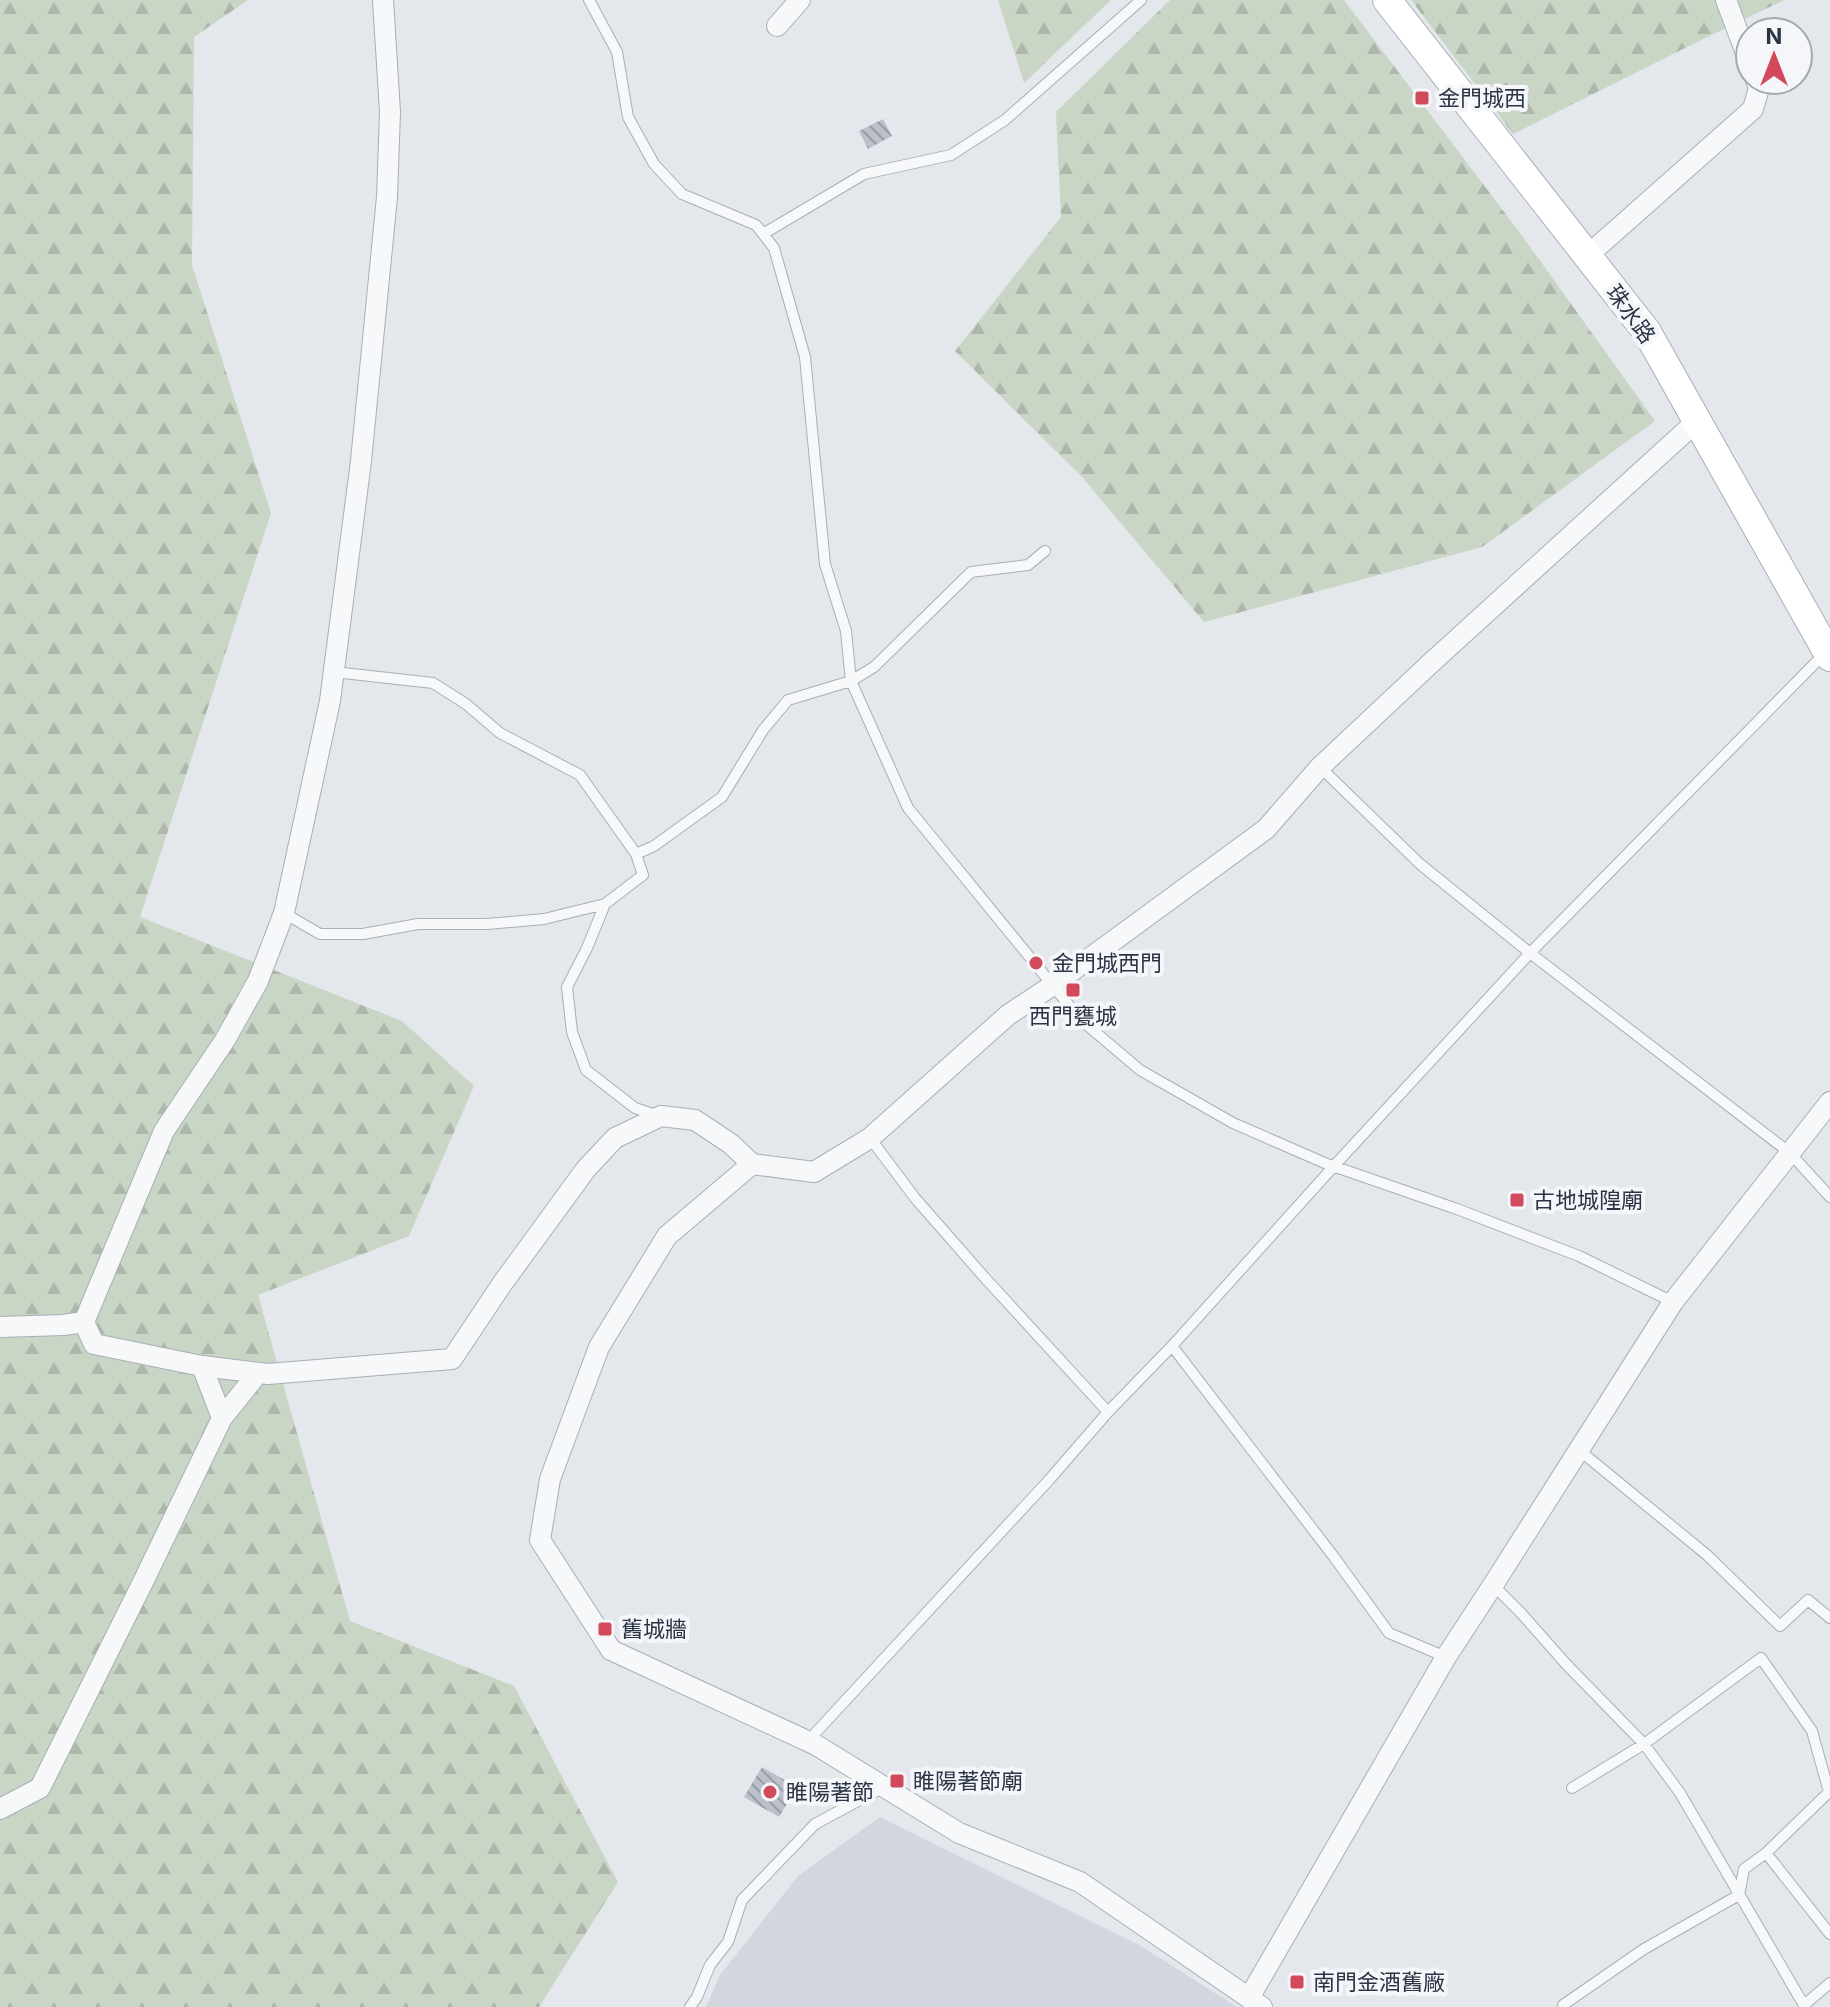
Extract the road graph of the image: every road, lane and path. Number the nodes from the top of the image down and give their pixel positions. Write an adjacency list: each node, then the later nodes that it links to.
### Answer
1 (383, 0): 15 (street)
2 (589, 0): 10 (lane)
3 (800, 0): 8 (street)
4 (1141, 0): 10 (lane)
5 (1387, 0): 11 (main road, 珠水路)
6 (1726, 0): 7 (street)
7 (1734, 21)
8 (777, 26)
9 (1757, 96): 11 (street)
10 (763, 234): 16 (lane)
11 (1587, 256): 12 (main road, 珠水路)
12 (1697, 421): 14 (main road, 珠水路); 17 (street)
13 (1045, 551): 16 (lane)
14 (1829, 653): 21 (lane)
15 (334, 672): 18 (lane); 20 (street)
16 (851, 681): 18 (lane); 22 (lane)
17 (1320, 767): 21 (lane); 22 (street)
18 (636, 854): 19 (lane)
19 (605, 904): 20 (lane); 24 (lane)
20 (284, 913): 31 (street)
21 (1530, 953): 26 (lane); 28 (lane)
22 (1053, 985): 25 (street); 28 (lane)
23 (1830, 1102): 26 (street)
24 (661, 1116): 27 (street); 35 (street)
25 (870, 1138): 27 (street); 36 (lane)
26 (1790, 1153): 29 (lane); 30 (street)
27 (752, 1164): 42 (street)
28 (1334, 1166): 30 (lane); 33 (lane)
29 (1830, 1197)
30 (1673, 1302): 38 (street)
31 (84, 1322): 32 (street); 34 (street)
32 (0, 1327)
33 (1172, 1346): 36 (lane); 41 (lane)
34 (202, 1366): 35 (street); 37 (street)
35 (258, 1373): 37 (street)
36 (1108, 1412): 42 (lane)
37 (222, 1418): 46 (street)
38 (1579, 1450): 39 (street); 40 (lane)
39 (1493, 1585): 41 (street); 43 (lane)
40 (1830, 1618)
41 (1446, 1657): 51 (street)
42 (808, 1741): 44 (street)
43 (1644, 1744): 45 (lane); 47 (lane); 48 (lane)
44 (884, 1787): 51 (street); 54 (lane)
45 (1572, 1788)
46 (0, 1809)
47 (1766, 1853): 48 (lane); 49 (lane)
48 (1739, 1895): 52 (lane); 53 (lane)
49 (1830, 1934)
50 (1830, 1983): 53 (lane)
51 (1256, 2003)
52 (1563, 2005)
53 (1804, 2006)
54 (690, 2007)

